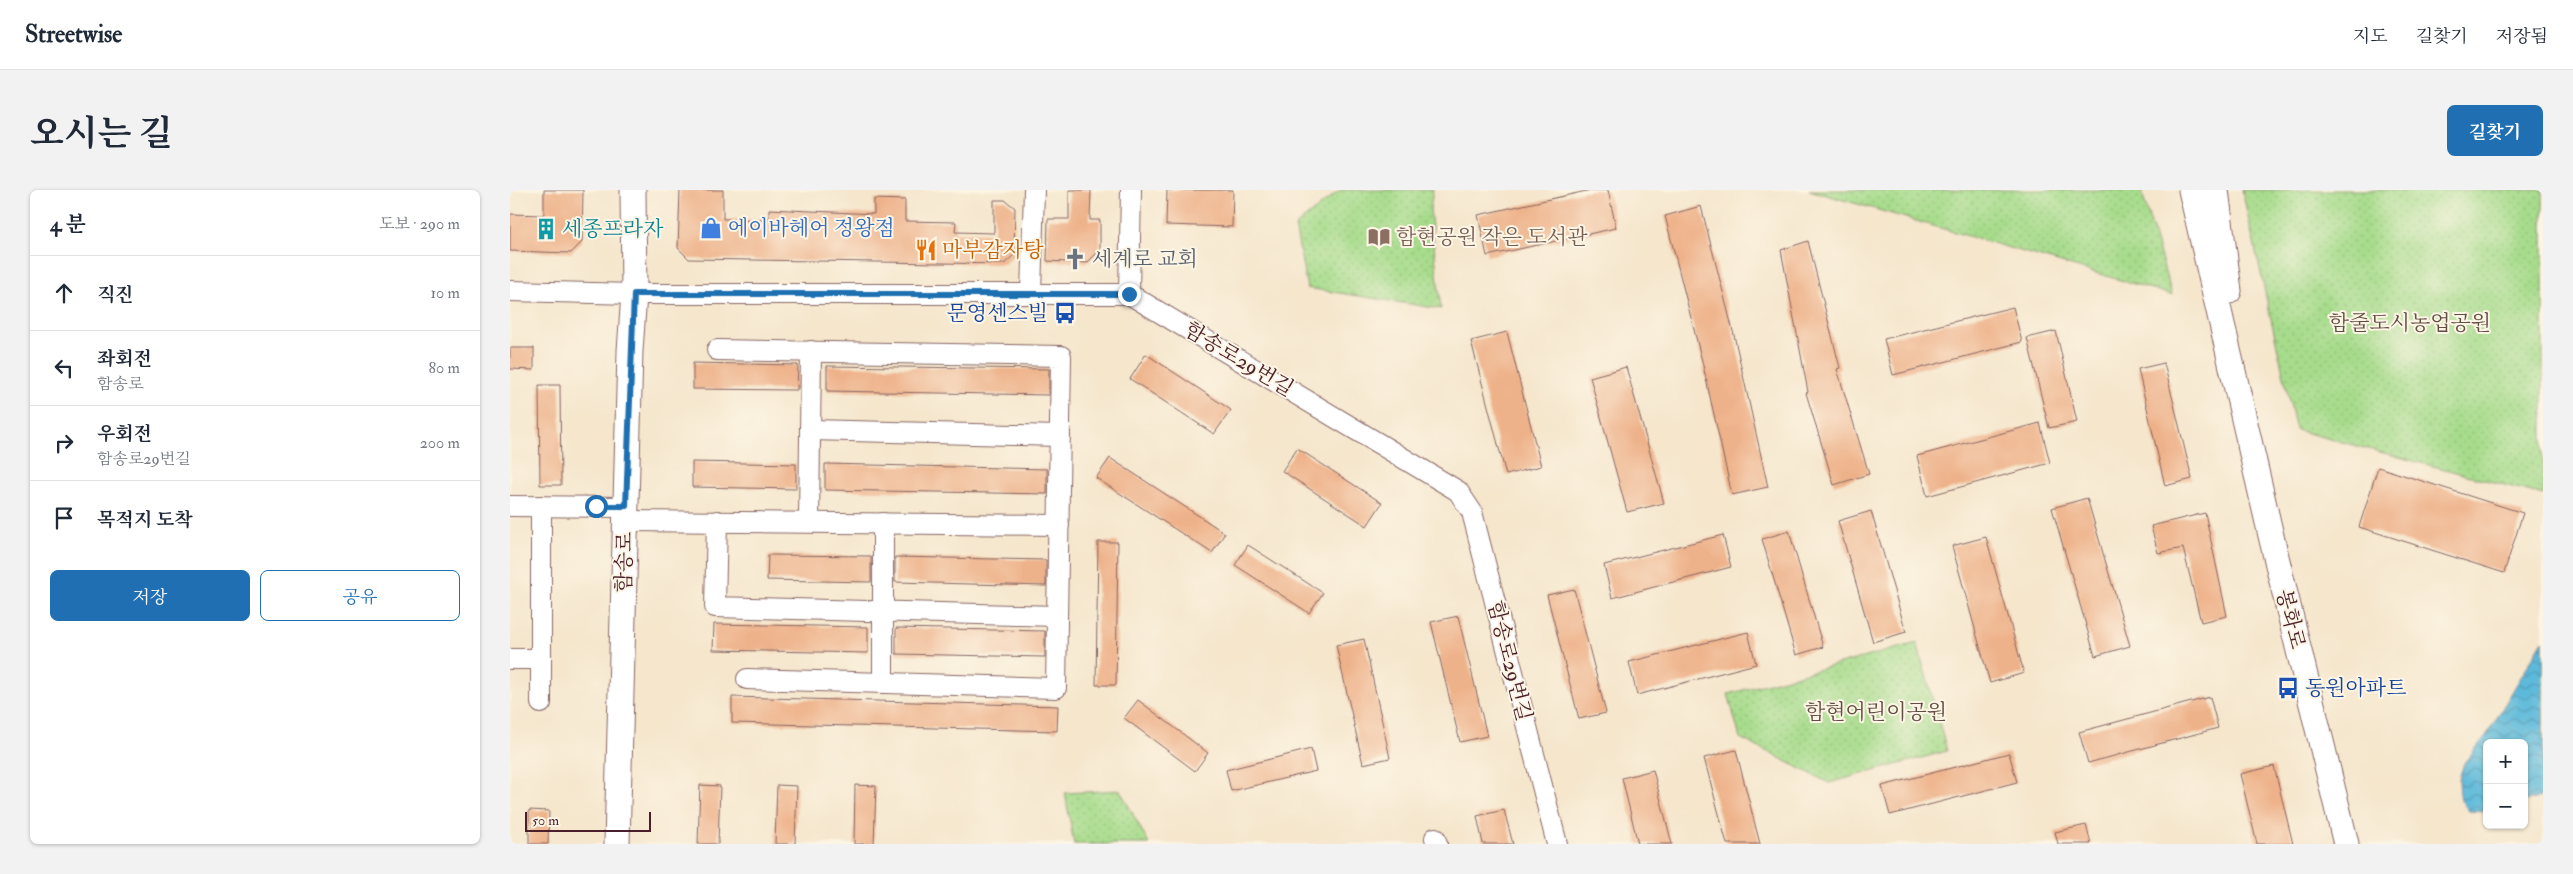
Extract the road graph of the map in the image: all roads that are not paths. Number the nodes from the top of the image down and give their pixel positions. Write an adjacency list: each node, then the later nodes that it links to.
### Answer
1 (633, 190): 7 (main road, 함송로)
2 (1034, 190): 8 (street)
3 (1131, 190): 9 (street)
4 (2191, 190): 12 (main road, 봉화로)
5 (2216, 190): 12 (main road, 봉화로)
6 (510, 291): 7 (street)
7 (634, 294): 8 (street); 17 (main road, 함송로)
8 (1031, 294): 9 (street)
9 (1129, 294): 30 (street, 함송로29번길)
10 (717, 350): 11 (street)
11 (811, 351): 13 (street); 14 (street)
12 (2238, 393): 31 (main road, 봉화로)
13 (810, 430): 14 (street); 19 (street)
14 (1060, 436): 21 (street)
15 (510, 506): 16 (street)
16 (541, 506): 17 (street); 25 (street)
17 (625, 513): 18 (street); 29 (main road, 함송로)
18 (717, 521): 19 (street); 22 (street)
19 (809, 522): 20 (street)
20 (884, 523): 21 (street); 22 (street)
21 (1059, 525): 23 (street)
22 (883, 611): 23 (street); 27 (street)
23 (1057, 616): 27 (street)
24 (510, 659): 25 (street)
25 (541, 659): 28 (street)
26 (747, 679): 27 (street)
27 (883, 683)
28 (541, 703)
29 (617, 844)
30 (1557, 844)
31 (2346, 844)

